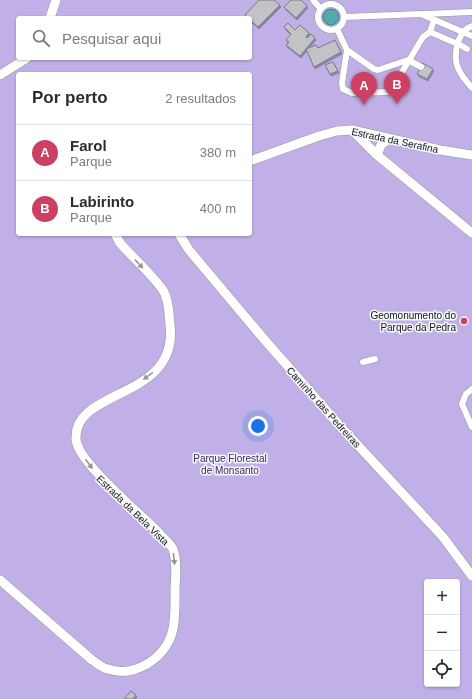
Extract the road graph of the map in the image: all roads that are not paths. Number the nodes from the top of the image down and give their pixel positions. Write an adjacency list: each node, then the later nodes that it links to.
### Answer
1 (56, 0): 6 (street)
2 (312, 0): 3 (street)
3 (321, 9): 7 (street); 10 (street)
4 (472, 12): 5 (street)
5 (421, 14): 7 (street); 8 (street)
6 (51, 16)
7 (344, 17): 10 (street)
8 (434, 20): 11 (street); 12 (street)
9 (472, 26): 12 (street)
10 (337, 29): 15 (street)
11 (430, 32): 14 (street); 17 (street)
12 (463, 32): 13 (street); 14 (street)
13 (472, 36)
14 (465, 47): 22 (street)
15 (347, 50): 18 (street); 20 (street)
16 (24, 60): 21 (street)
17 (408, 60): 18 (street); 19 (street); 20 (street)
18 (390, 66): 20 (street)
19 (421, 67)
20 (400, 74)
21 (0, 75)
22 (472, 88)
23 (352, 130): 24 (street, Estrada da Serafina); 25 (street); 27 (street, Estrada da Serafina)
24 (389, 139): 25 (street); 26 (street, Estrada da Serafina)
25 (377, 155): 28 (street)
26 (472, 155)
27 (252, 160)
28 (472, 233)
29 (116, 236): 36 (street, Estrada da Bela Vista, one-way to 36)
30 (180, 236): 35 (street, Caminho das Pedreiras)
31 (375, 359): 32 (street)
32 (363, 362)
33 (472, 389): 34 (street)
34 (472, 427)
35 (472, 576)
36 (0, 580)

